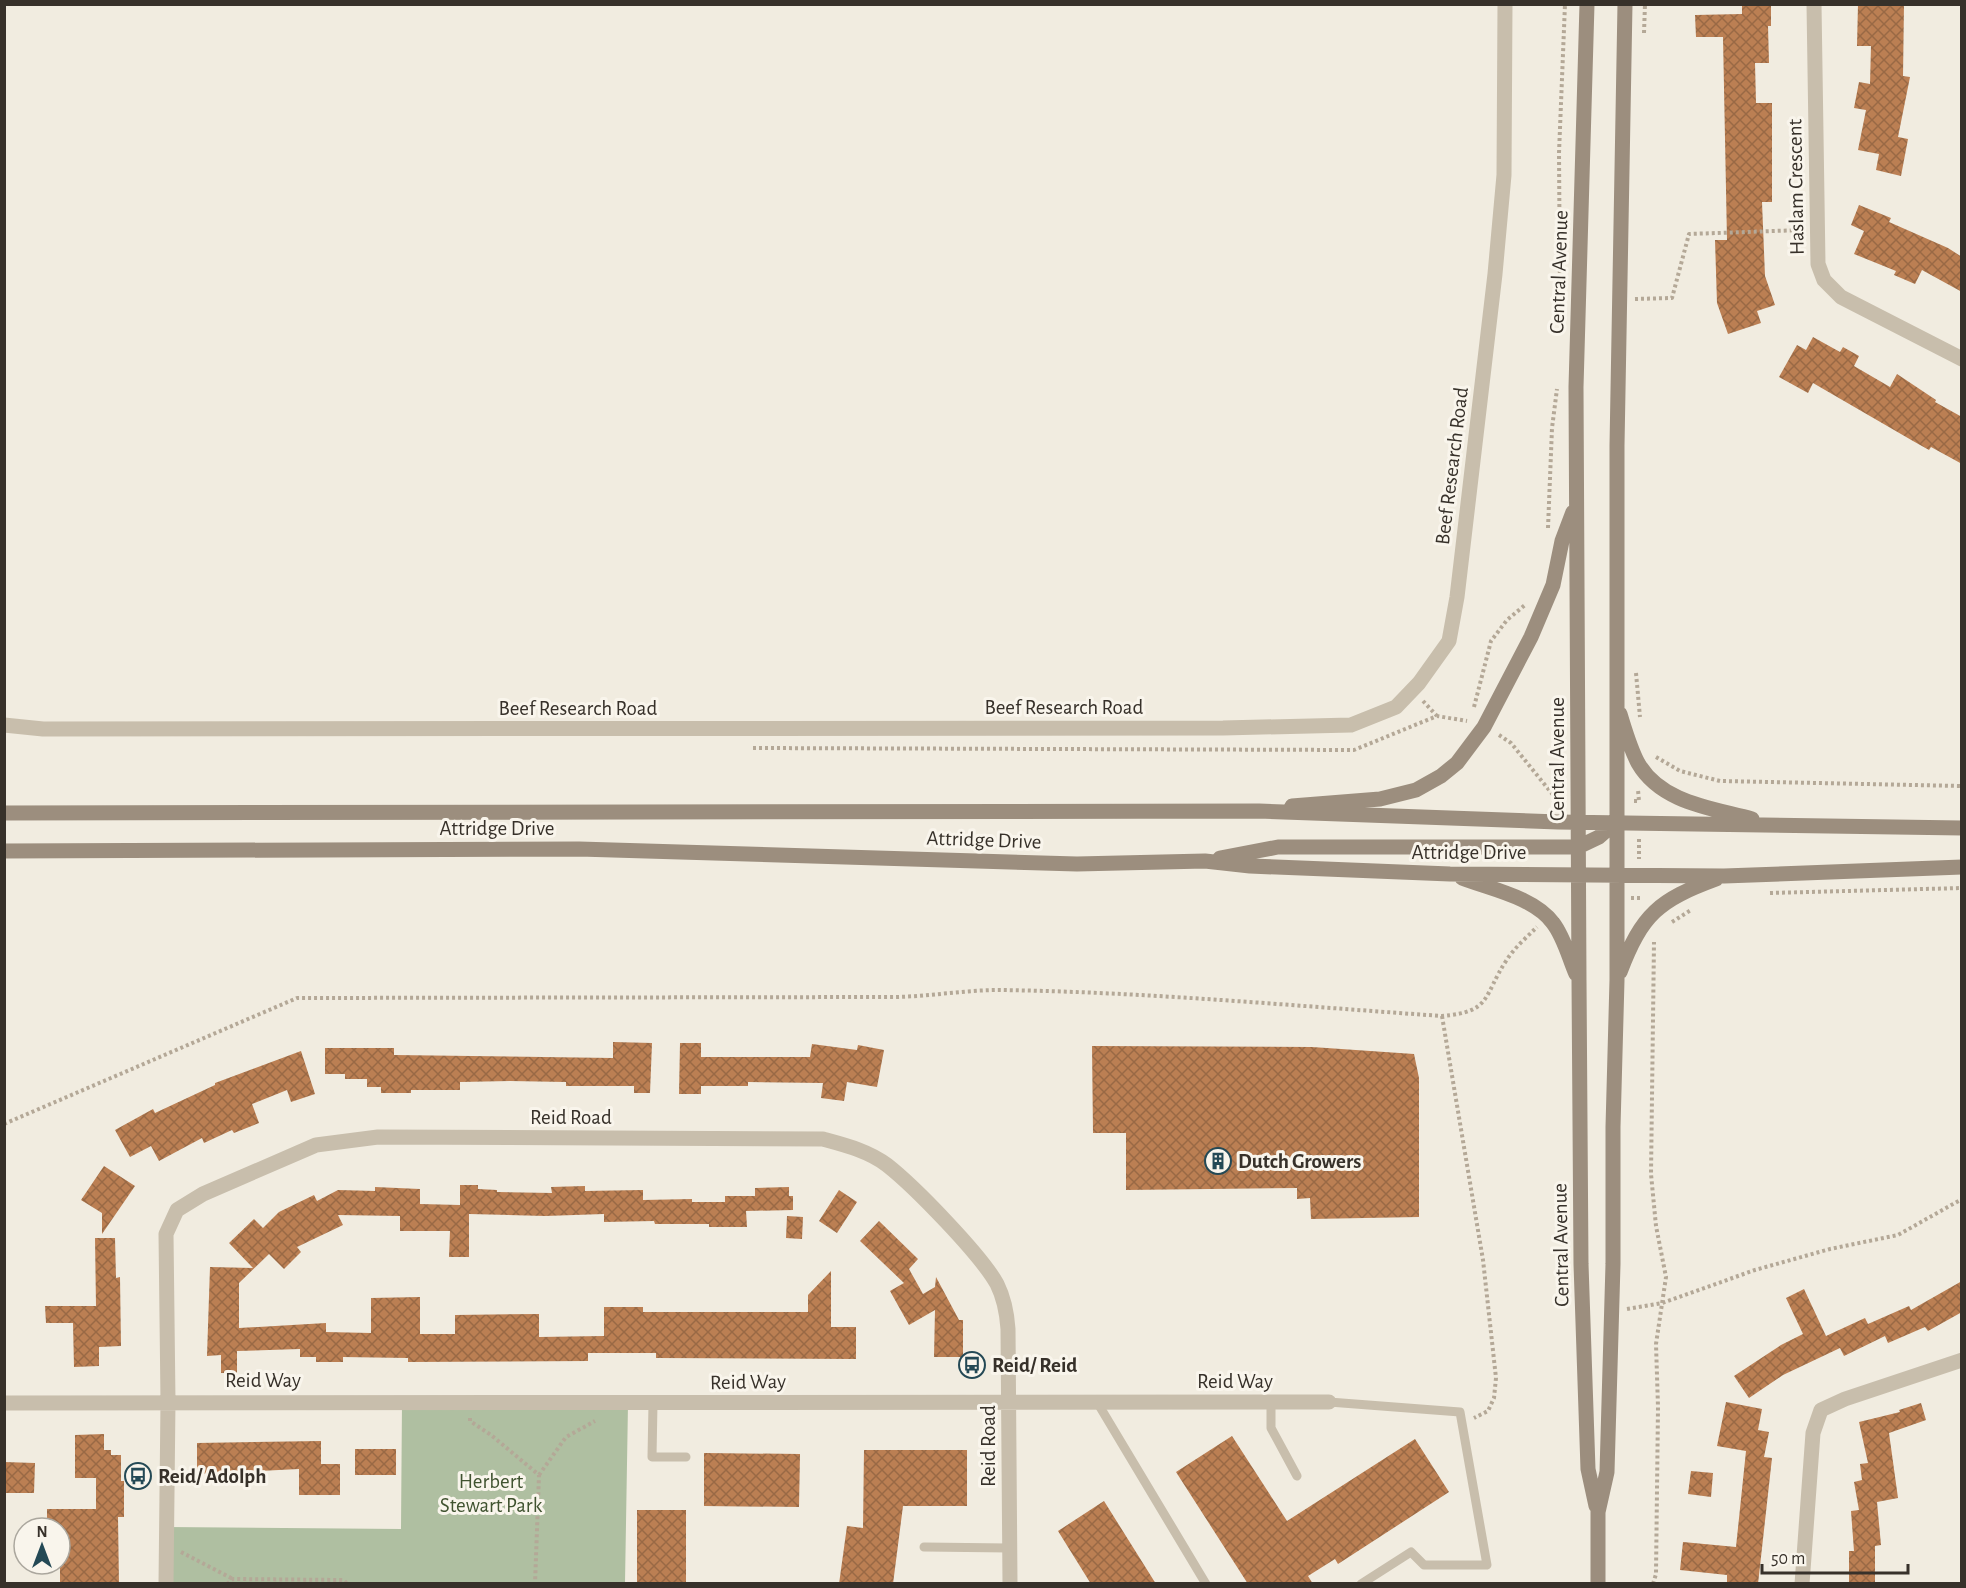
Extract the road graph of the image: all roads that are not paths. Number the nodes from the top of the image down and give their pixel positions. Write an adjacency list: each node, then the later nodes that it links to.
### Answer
1 (1505, 4): 8 (street, Beef Research Road)
2 (1587, 4): 6 (main road, Central Avenue)
3 (1625, 4): 7 (main road, Central Avenue)
4 (1814, 4): 5 (street, Haslam Crescent)
5 (1962, 359)
6 (1576, 504): 9 (main road); 11 (main road, Central Avenue)
7 (1616, 703): 12 (main road, Central Avenue); 13 (main road)
8 (4, 725)
9 (1259, 811): 10 (main road, Attridge Drive); 11 (main road, Attridge Drive)
10 (4, 813)
11 (1578, 822): 12 (main road, Attridge Drive); 15 (main road, Central Avenue)
12 (1616, 822): 13 (main road, Attridge Drive); 15 (main road); 21 (main road, Central Avenue)
13 (1773, 825): 14 (main road, Attridge Drive)
14 (1962, 828)
15 (1578, 847): 17 (main road); 19 (main road, Central Avenue)
16 (4, 850): 17 (main road, Attridge Drive)
17 (1205, 861): 20 (main road, Attridge Drive)
18 (1962, 867): 22 (main road, Attridge Drive)
19 (1578, 873): 20 (main road, Attridge Drive); 21 (main road, Attridge Drive); 23 (main road, Central Avenue)
20 (1450, 874): 23 (main road)
21 (1616, 874): 22 (main road, Attridge Drive); 24 (main road, Central Avenue)
22 (1724, 876): 24 (main road)
23 (1579, 980): 35 (main road, Central Avenue)
24 (1617, 980): 35 (main road, Central Avenue)
25 (1962, 1360): 43 (street)
26 (168, 1401): 30 (street, Reid Way); 31 (street, Reid Road); 32 (street, Reid Way); 38 (street, Reid Road)
27 (1097, 1402): 28 (street, Reid Way); 31 (street, Reid Way); 40 (lane)
28 (1271, 1402): 29 (street, Reid Way); 34 (lane)
29 (1329, 1402): 41 (lane)
30 (4, 1403)
31 (1009, 1403): 32 (street, Reid Way); 37 (street, Reid Road)
32 (652, 1404): 33 (lane)
33 (686, 1457)
34 (1297, 1476)
35 (1598, 1512): 42 (main road, Central Avenue)
36 (924, 1547): 37 (lane)
37 (1009, 1548): 39 (street, Reid Road)
38 (166, 1584)
39 (1010, 1584)
40 (1206, 1584)
41 (1361, 1584)
42 (1598, 1584)
43 (1802, 1584)

